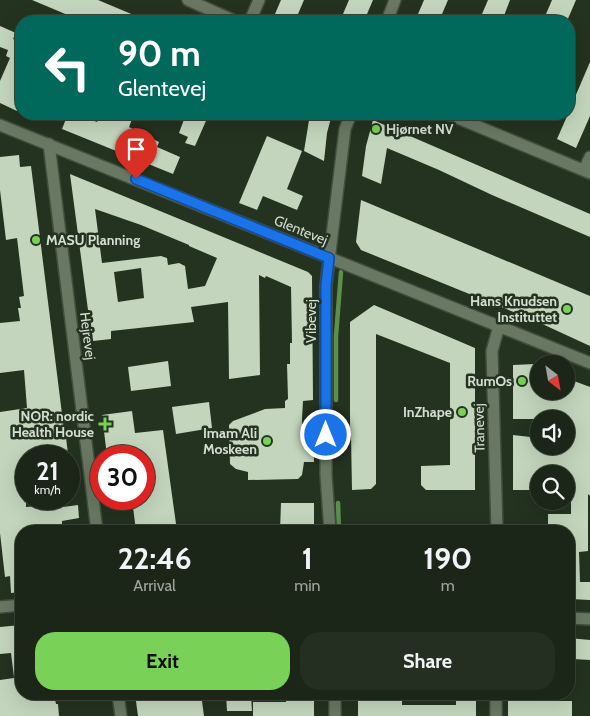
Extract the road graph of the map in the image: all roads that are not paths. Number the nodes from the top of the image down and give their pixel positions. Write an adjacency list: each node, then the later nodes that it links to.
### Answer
1 (188, 0): 4 (street)
2 (259, 0): 5 (street)
3 (395, 0): 6 (street)
4 (222, 15)
5 (253, 15)
6 (389, 15)
7 (349, 120): 13 (street, Vibevej)
8 (462, 120): 12 (street)
9 (0, 125): 10 (street, Glentevej)
10 (49, 144): 13 (street, Glentevej); 16 (street, Hejrevej)
11 (590, 157): 12 (street)
12 (587, 172)
13 (329, 258): 14 (street, Glentevej); 17 (street, Vibevej)
14 (499, 326): 15 (street, Glentevej); 18 (street, Tranevej)
15 (590, 363)
16 (96, 525)
17 (330, 525)
18 (497, 525)
19 (15, 606): 20 (street)
20 (0, 607)
21 (575, 618): 22 (street)
22 (590, 619)
23 (119, 700): 26 (street)
24 (335, 700): 27 (street)
25 (496, 700): 28 (street)
26 (121, 716)
27 (335, 716)
28 (496, 716)

